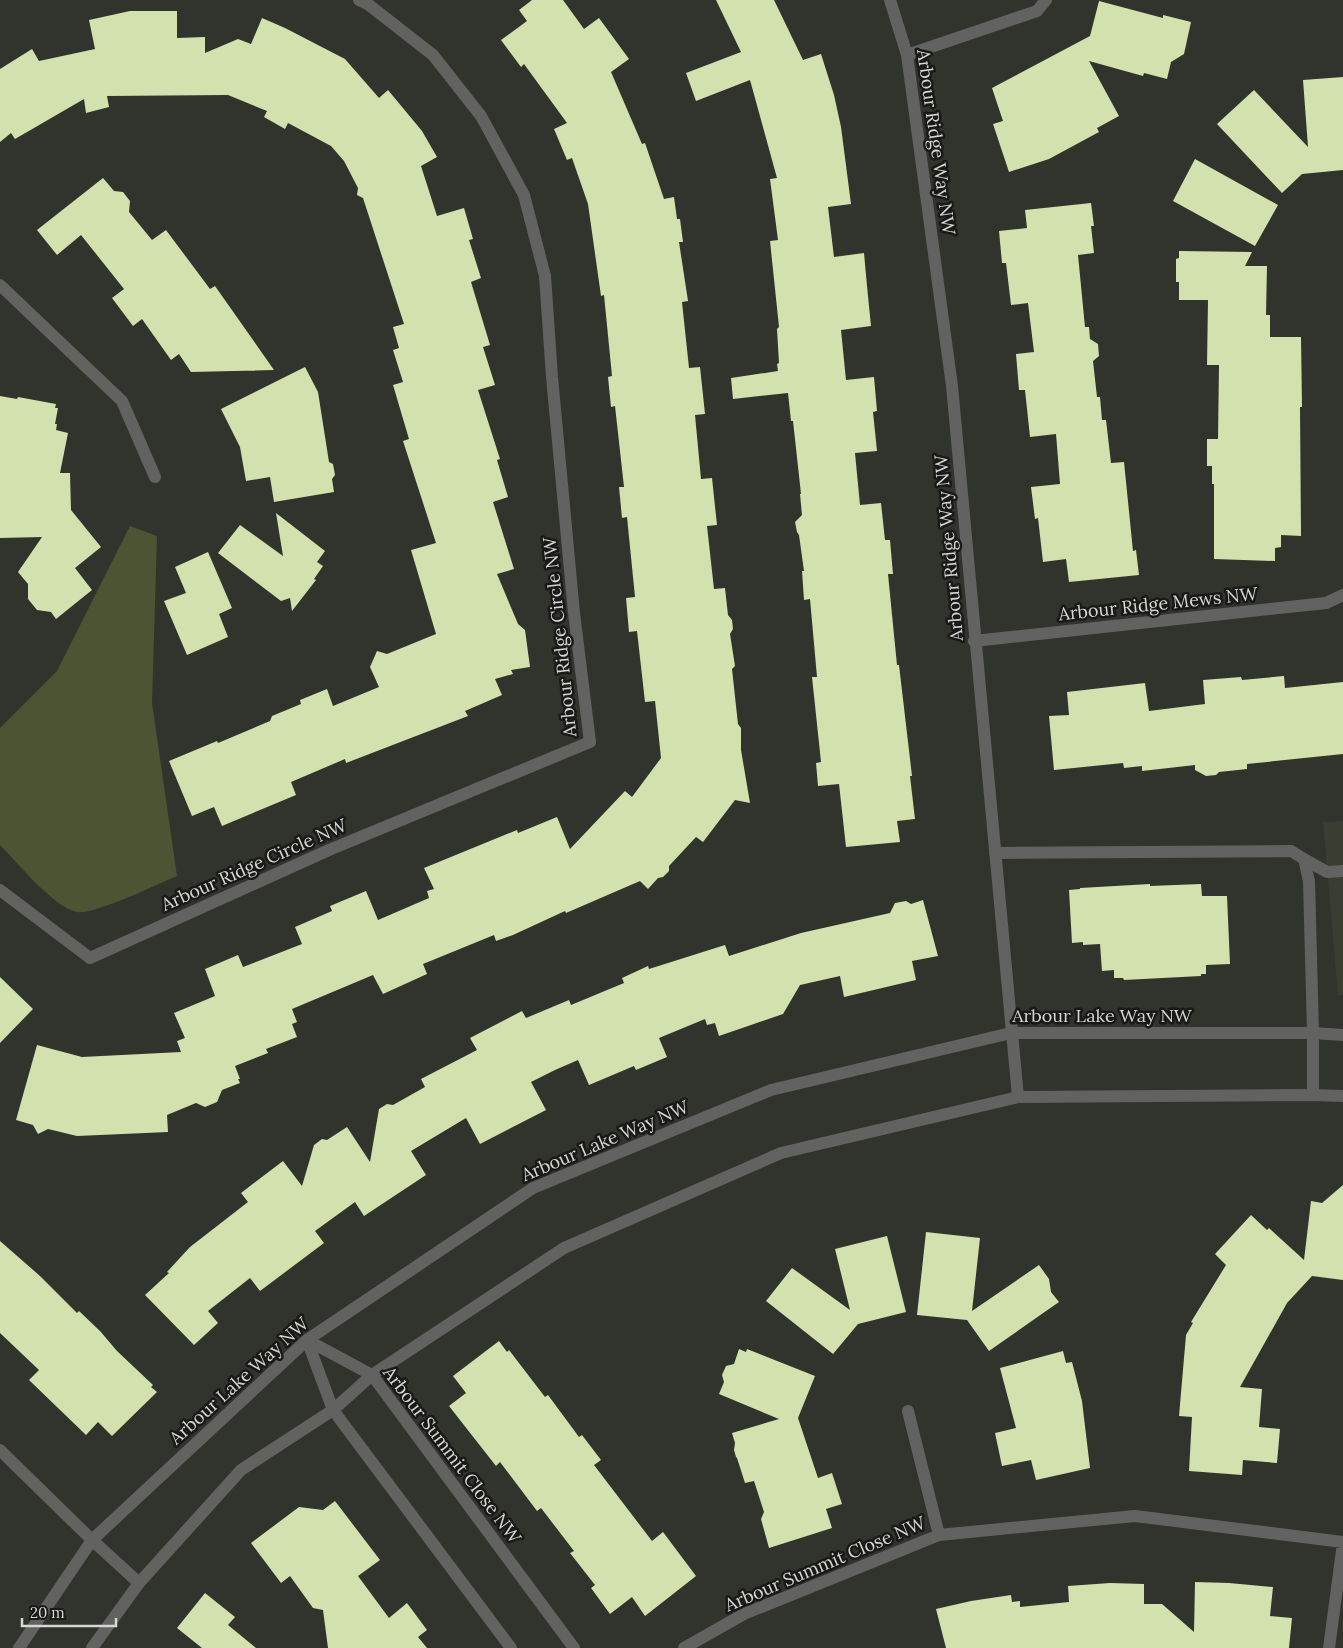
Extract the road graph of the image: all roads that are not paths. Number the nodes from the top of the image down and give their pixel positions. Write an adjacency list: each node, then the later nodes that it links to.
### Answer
1 (359, 0): 12 (street, Arbour Ridge Circle NW)
2 (890, 0): 4 (street, Arbour Ridge Way NW)
3 (1046, 0): 4 (street)
4 (907, 54): 8 (street, Arbour Ridge Way NW)
5 (0, 285): 6 (street)
6 (155, 477)
7 (1343, 595): 8 (street, Arbour Ridge Mews NW)
8 (974, 641): 9 (street, Arbour Ridge Way NW)
9 (995, 853): 10 (street); 13 (street, Arbour Ridge Way NW)
10 (1304, 859): 11 (street); 14 (street)
11 (1343, 871)
12 (0, 890)
13 (1011, 1033): 14 (street, Arbour Lake Way NW); 18 (street, Arbour Ridge Way NW); 19 (street, Arbour Lake Way NW)
14 (1313, 1033): 15 (street, Arbour Lake Way NW); 16 (street)
15 (1343, 1035)
16 (1313, 1094): 17 (street); 18 (street)
17 (1343, 1096)
18 (1018, 1097): 20 (street)
19 (307, 1340): 20 (street, Arbour Summit Close NW); 21 (street); 25 (street, Arbour Lake Way NW)
20 (372, 1375): 21 (street); 31 (street, Arbour Summit Close NW)
21 (333, 1410): 27 (street); 30 (street)
22 (908, 1411): 24 (street)
23 (0, 1450): 25 (street)
24 (939, 1535): 26 (street, Arbour Summit Close NW); 32 (street, Arbour Summit Close NW)
25 (92, 1540): 27 (street); 28 (street, Arbour Lake Way NW)
26 (1343, 1542): 33 (street, Arbour Summit Close NW)
27 (139, 1583): 29 (street)
28 (19, 1648)
29 (92, 1648)
30 (511, 1648)
31 (574, 1648)
32 (684, 1648)
33 (1329, 1648)

